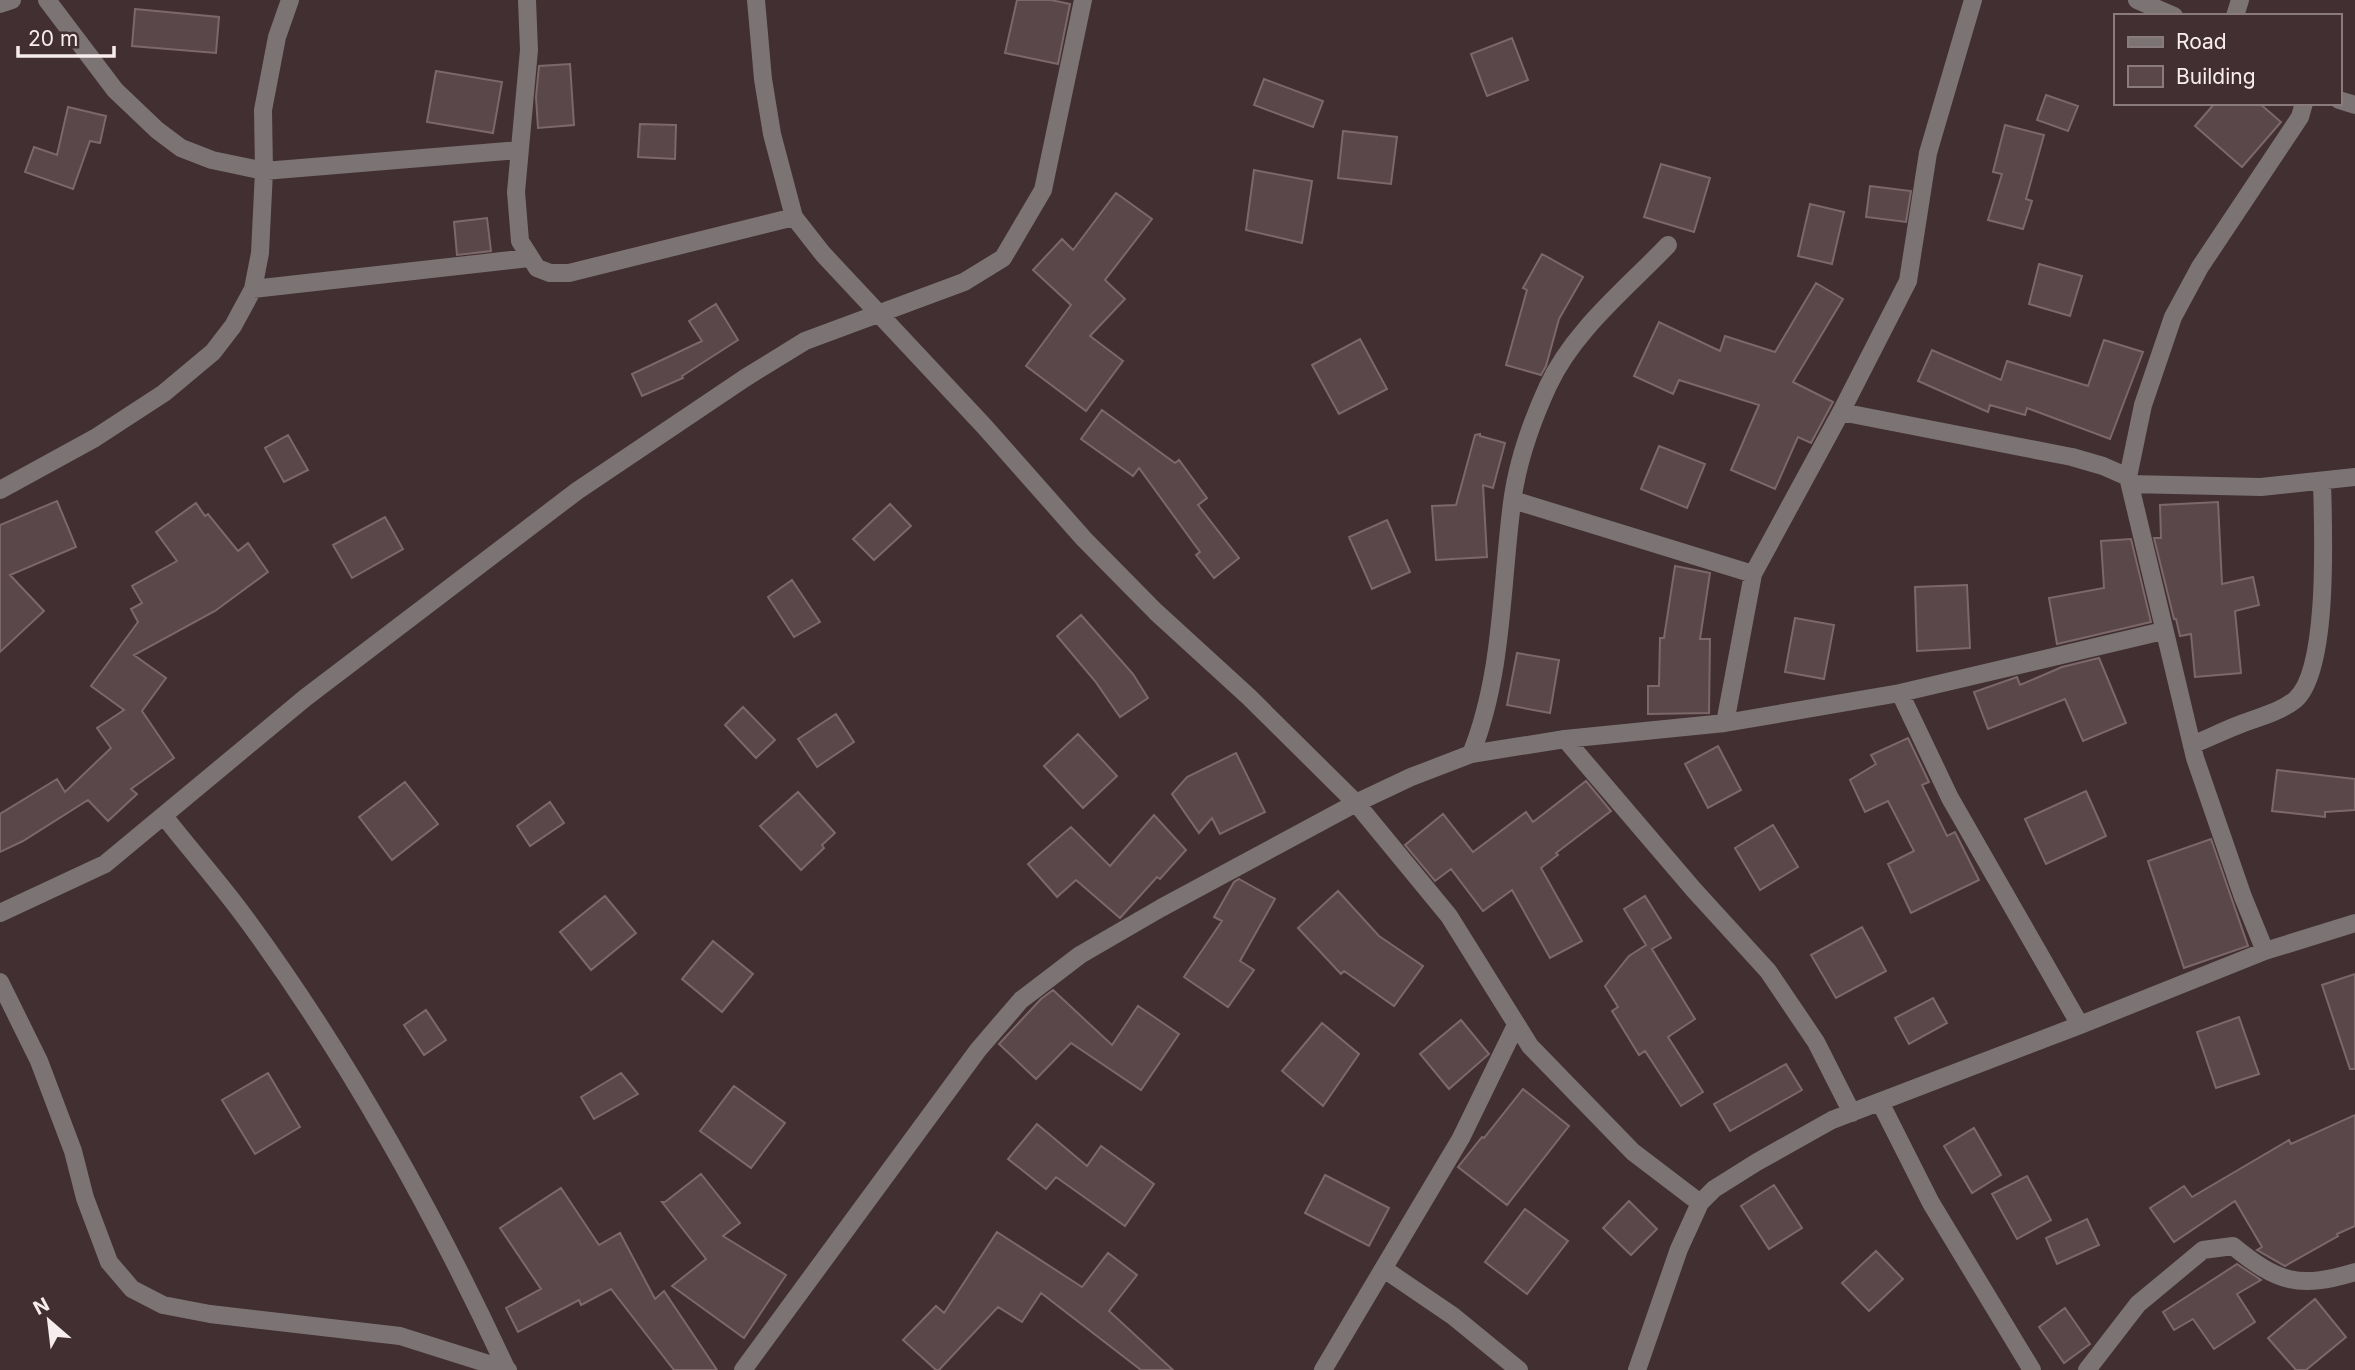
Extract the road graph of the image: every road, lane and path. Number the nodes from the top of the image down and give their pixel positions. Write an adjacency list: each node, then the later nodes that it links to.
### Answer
1 (12, 0): 9 (street)
2 (47, 0): 13 (street)
3 (290, 0): 13 (street)
4 (527, 0): 12 (street)
5 (756, 0): 14 (street)
6 (1083, 0): 18 (street)
7 (1973, 0): 19 (street)
8 (2137, 0): 10 (street)
9 (0, 4)
10 (2169, 14)
11 (2303, 105): 21 (street)
12 (519, 150): 13 (street); 16 (street)
13 (264, 171): 17 (street)
14 (794, 217): 16 (street); 18 (street)
15 (1668, 245): 24 (street)
16 (529, 258): 17 (street)
17 (253, 289): 23 (street)
18 (879, 314): 32 (street); 33 (street)
19 (1842, 412): 21 (street); 25 (street)
20 (2355, 477): 22 (street)
21 (2129, 481): 22 (street); 26 (street)
22 (2322, 481): 30 (street)
23 (0, 490)
24 (1513, 500): 25 (street); 31 (street)
25 (1753, 574): 28 (street)
26 (2163, 631): 27 (street); 30 (street)
27 (1900, 693): 28 (street); 39 (street)
28 (1725, 723): 29 (street)
29 (1565, 739): 31 (street); 41 (street)
30 (2192, 745): 36 (street)
31 (1471, 754): 32 (street)
32 (1356, 803): 38 (street); 46 (street)
33 (164, 817): 34 (street); 45 (street)
34 (0, 913)
35 (2355, 923): 36 (street)
36 (2265, 951): 39 (street)
37 (0, 982): 45 (street)
38 (1516, 1025): 42 (street); 43 (street)
39 (2080, 1025): 40 (street)
40 (1880, 1102): 41 (street); 50 (street)
41 (1852, 1113): 42 (street)
42 (1700, 1203): 49 (street)
43 (1384, 1269): 47 (street); 48 (street)
44 (2355, 1272): 51 (street)
45 (508, 1370)
46 (743, 1370)
47 (1323, 1370)
48 (1519, 1370)
49 (1637, 1370)
50 (2032, 1370)
51 (2087, 1370)

